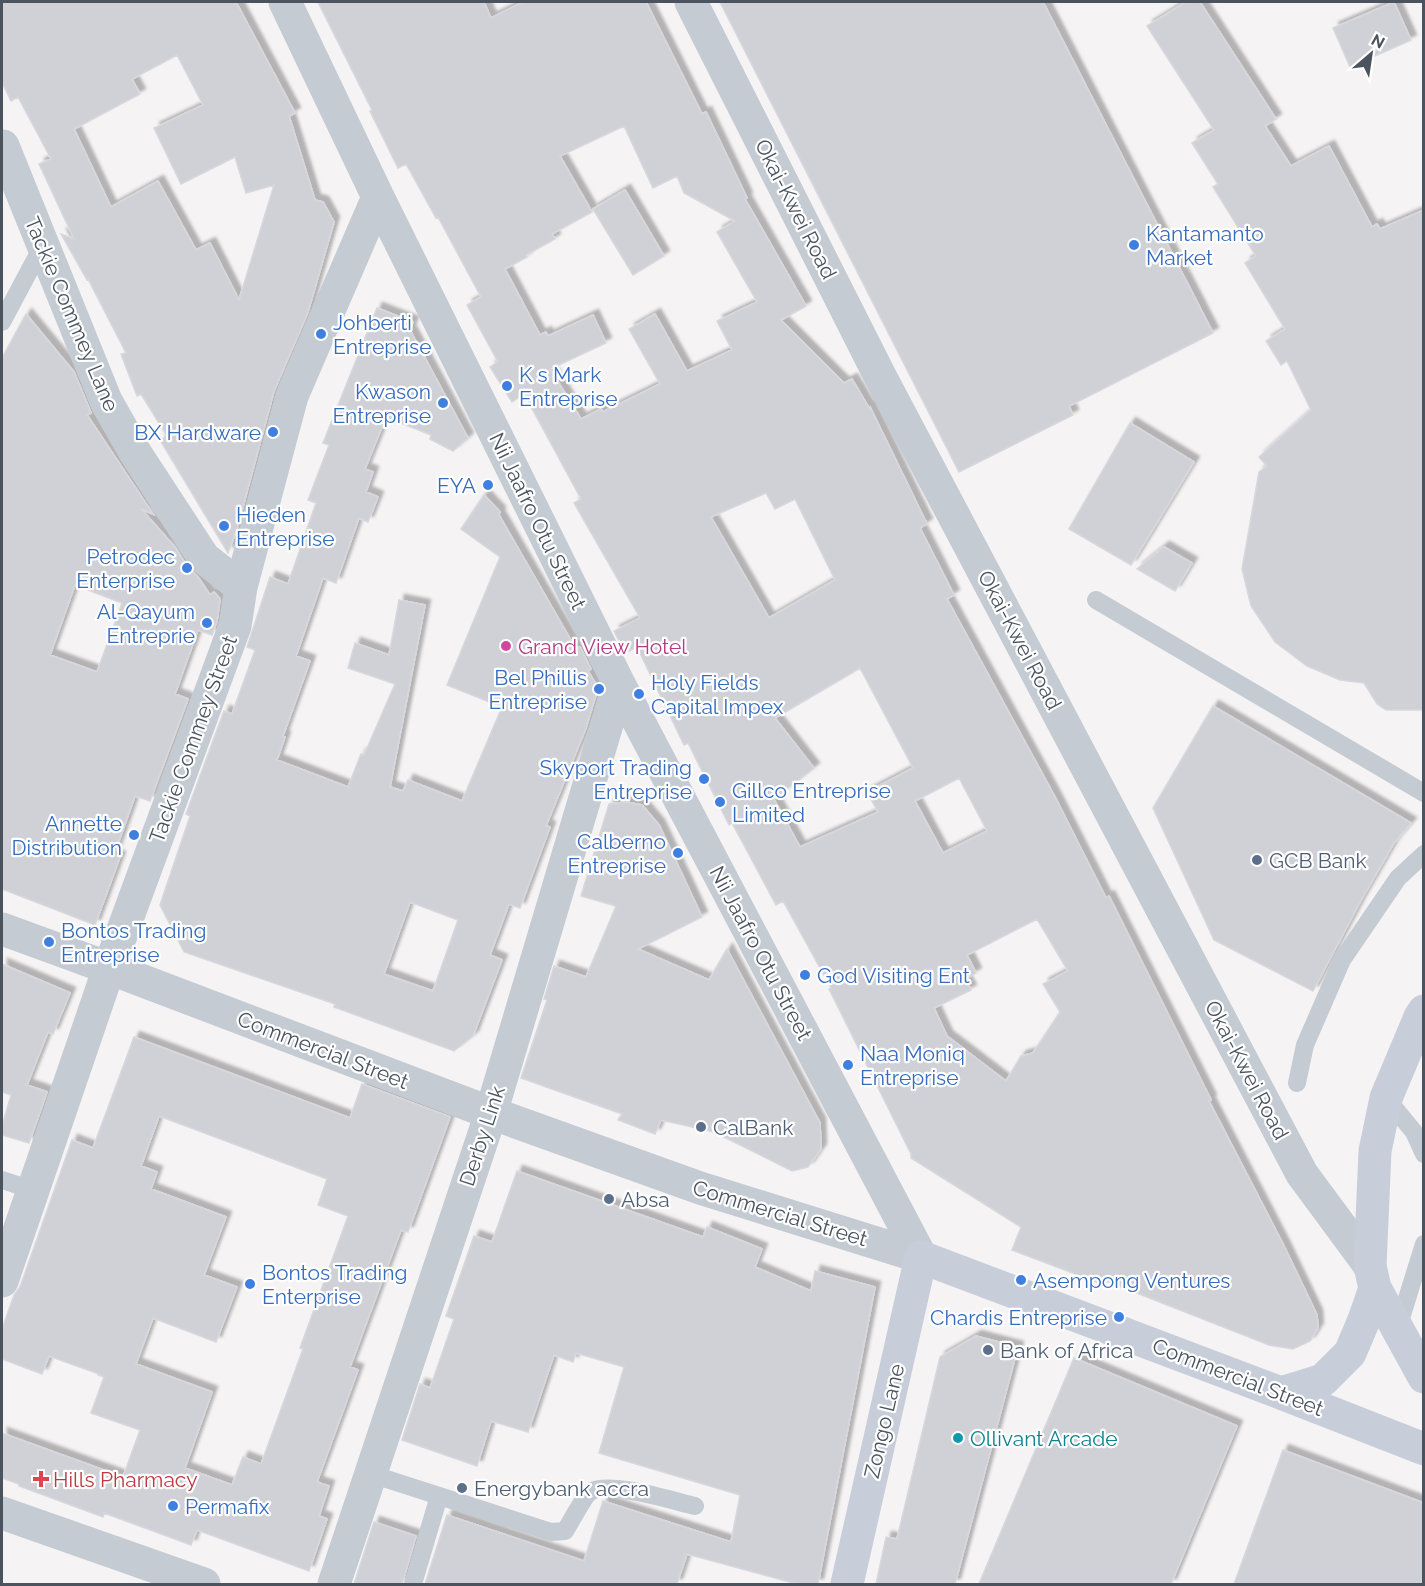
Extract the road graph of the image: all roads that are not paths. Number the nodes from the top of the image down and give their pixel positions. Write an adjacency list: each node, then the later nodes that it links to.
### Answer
1 (285, 2): 4 (street, Nii Jaafro Otu Street)
2 (691, 2): 23 (street, Okai-Kwei Road)
3 (3, 146): 5 (street, Tackie Commey Lane)
4 (378, 197): 7 (street, Tackie Commey Street); 9 (street, Nii Jaafro Otu Street)
5 (43, 245): 6 (lane); 7 (street, Tackie Commey Lane)
6 (2, 322)
7 (241, 587): 13 (street, Tackie Commey Street)
8 (1096, 600): 10 (lane)
9 (619, 684): 17 (street, Derby Link); 22 (street, Nii Jaafro Otu Street)
10 (1424, 793)
11 (1424, 854): 15 (lane)
12 (2, 929): 13 (street, Commercial Street)
13 (109, 968): 17 (street, Commercial Street); 20 (street, Tackie Commey Street)
14 (1424, 1011): 16 (main road)
15 (1297, 1083)
16 (1386, 1098): 18 (lane); 23 (main road)
17 (491, 1113): 22 (street, Commercial Street); 29 (street, Derby Link)
18 (1424, 1154)
19 (2, 1180): 20 (lane)
20 (33, 1190): 24 (street, Tackie Commey Street)
21 (1424, 1244): 25 (lane)
22 (921, 1257): 27 (main road, Commercial Street); 36 (main road, Zongo Lane)
23 (1373, 1277): 25 (main road); 27 (main road)
24 (2, 1281)
25 (1397, 1331): 26 (main road)
26 (1424, 1377)
27 (1281, 1393): 28 (main road, Commercial Street)
28 (1424, 1449)
29 (371, 1474): 30 (lane); 34 (street, Derby Link)
30 (439, 1496): 31 (lane); 35 (lane)
31 (695, 1506)
32 (2, 1513): 33 (street)
33 (204, 1584)
34 (334, 1584)
35 (413, 1584)
36 (847, 1584)

